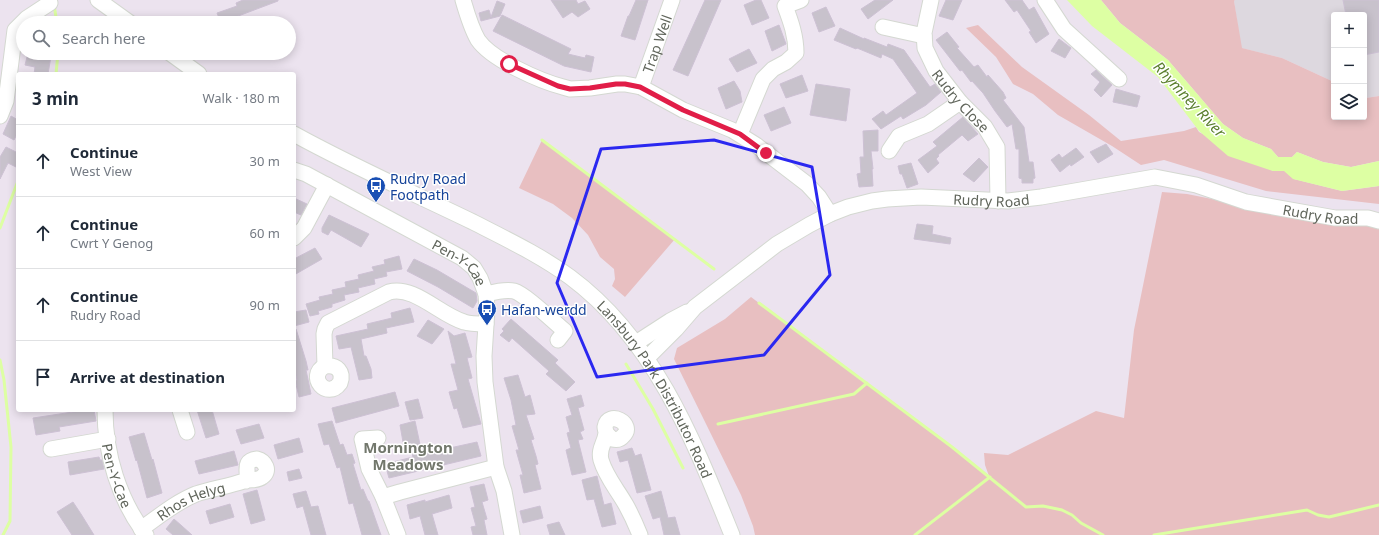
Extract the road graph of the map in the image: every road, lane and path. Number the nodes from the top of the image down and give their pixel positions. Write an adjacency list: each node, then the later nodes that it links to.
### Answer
1 (98, 0): 9 (street)
2 (463, 0): 16 (street)
3 (672, 0): 16 (street, Trap Well)
4 (801, 0): 19 (street)
5 (931, 0): 12 (street, Rudry Close)
6 (1045, 0): 15 (street)
7 (50, 3): 8 (street)
8 (30, 16)
9 (120, 16)
10 (892, 24): 12 (street)
11 (16, 29): 18 (street)
12 (924, 36): 17 (street, Rudry Close)
13 (180, 60): 14 (street)
14 (196, 72)
15 (1119, 79)
16 (640, 87): 19 (street)
17 (960, 102): 21 (street); 24 (street, Rudry Close)
18 (0, 116)
19 (740, 134): 25 (street)
20 (296, 135): 32 (street, Lansbury Park Distributor Road)
21 (888, 151)
22 (296, 171): 23 (street, Pen-Y-Cae)
23 (327, 185): 27 (street); 28 (street, Pen-Y-Cae)
24 (998, 201): 25 (street, Rudry Road); 26 (street, Rudry Road)
25 (830, 214): 29 (street, Rudry Road)
26 (1379, 221)
27 (296, 236)
28 (486, 294): 30 (street, Pen-Y-Cae); 31 (street)
29 (695, 308): 32 (street); 33 (street)
30 (486, 324): 34 (street); 42 (street, Pen-Y-Cae)
31 (558, 340)
32 (636, 343): 33 (street, Lansbury Park Distributor Road)
33 (647, 358): 49 (street, Lansbury Park Distributor Road)
34 (325, 366)
35 (105, 412): 40 (street, Pen-Y-Cae)
36 (181, 412): 37 (street)
37 (187, 432)
38 (606, 433): 48 (street)
39 (378, 438): 44 (street)
40 (108, 439): 41 (street); 45 (street, Pen-Y-Cae)
41 (50, 449)
42 (496, 466): 44 (street); 47 (street, Pen-Y-Cae)
43 (246, 481): 45 (street, Rhos Helyg)
44 (383, 497): 46 (street)
45 (143, 532)
46 (398, 535)
47 (512, 535)
48 (640, 535)
49 (732, 535)

